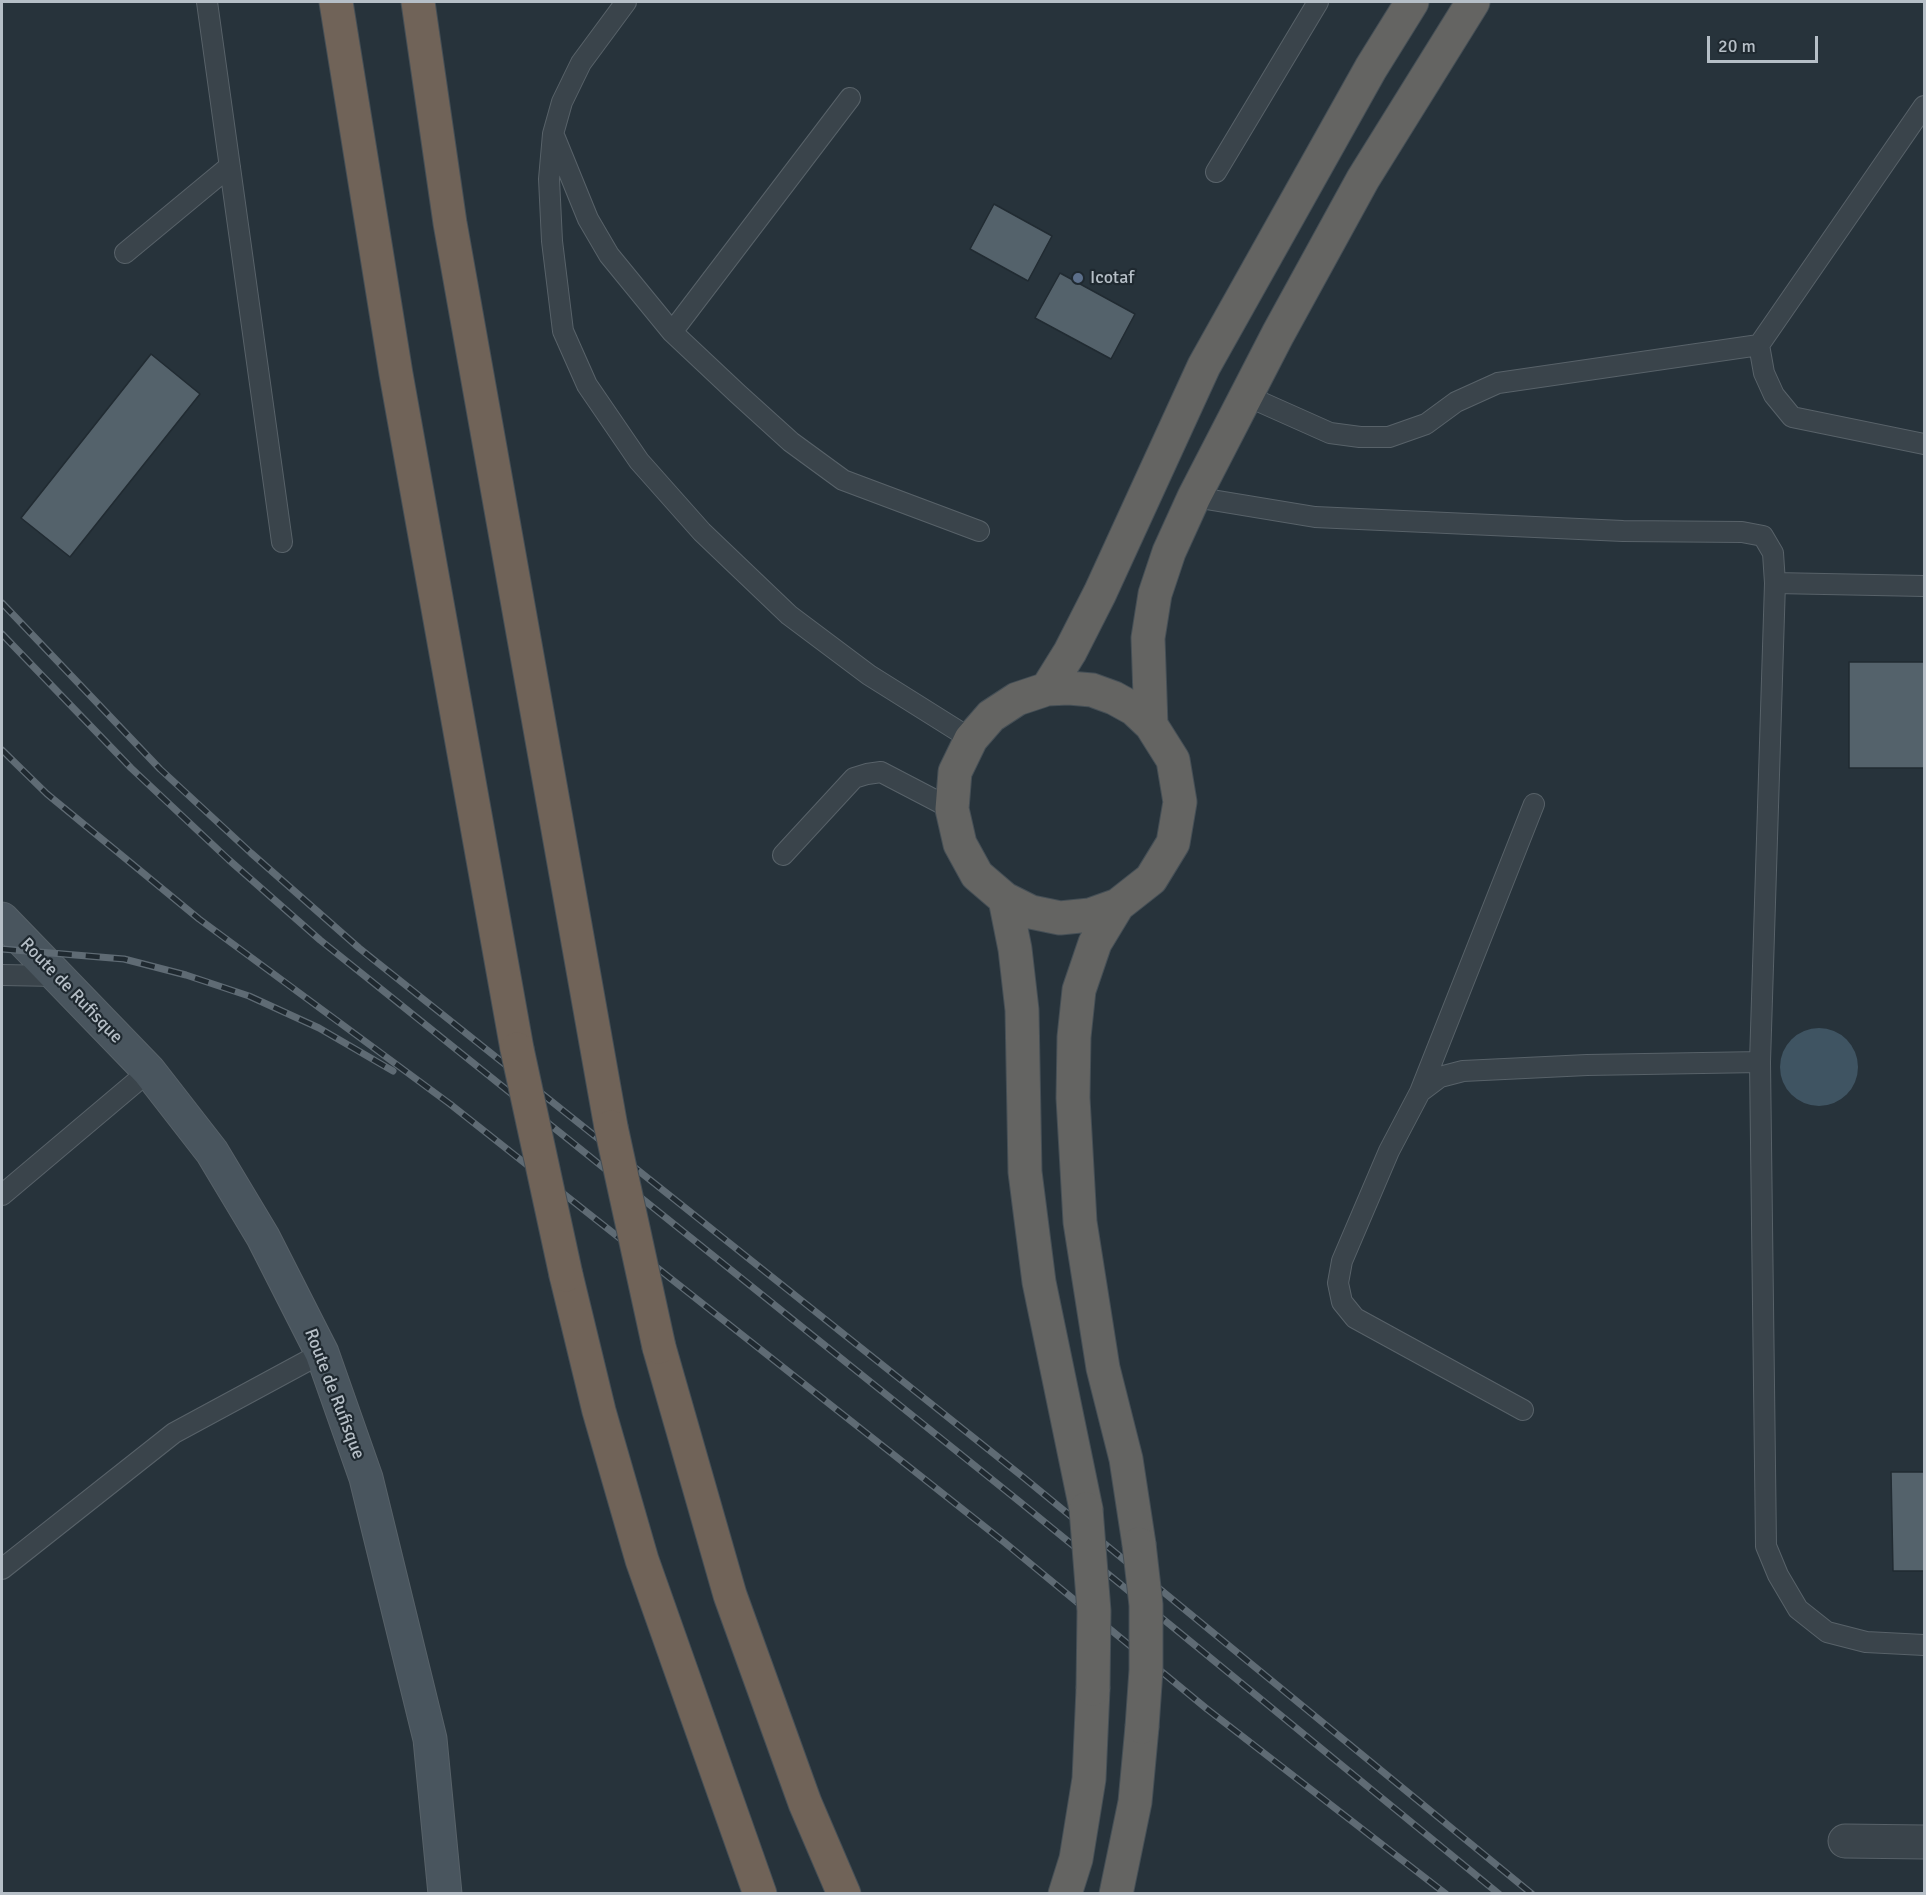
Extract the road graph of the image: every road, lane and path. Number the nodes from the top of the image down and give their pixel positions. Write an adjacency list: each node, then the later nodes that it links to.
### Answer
1 (207, 2): 11 (lane)
2 (336, 2): 45 (highway, bridge)
3 (418, 2): 46 (highway, bridge)
4 (626, 2): 10 (lane)
5 (1318, 2): 12 (lane)
6 (1412, 2): 23 (highway)
7 (1473, 2): 16 (highway)
8 (850, 98): 14 (lane)
9 (1924, 106): 15 (lane)
10 (553, 134): 14 (lane); 25 (lane)
11 (230, 166): 13 (lane); 20 (lane)
12 (1216, 172)
13 (125, 254)
14 (672, 332): 19 (lane)
15 (1759, 345): 16 (lane); 17 (lane)
16 (1247, 396): 18 (highway)
17 (1924, 444)
18 (1194, 497): 21 (lane); 24 (highway)
19 (979, 531)
20 (282, 542)
21 (1775, 583): 22 (lane); 34 (lane)
22 (1924, 586)
23 (1047, 689): 24 (highway); 25 (highway)
24 (1151, 725): 30 (highway)
25 (971, 739): 27 (highway)
26 (1534, 804): 36 (lane)
27 (952, 809): 28 (lane); 29 (highway)
28 (783, 855)
29 (1005, 899): 30 (highway); 47 (highway, bridge)
30 (1118, 905): 48 (highway, bridge)
31 (2, 919): 33 (main road, Route de Rufisque)
32 (2, 975): 33 (lane)
33 (56, 976): 35 (main road, Route de Rufisque)
34 (1760, 1062): 36 (lane); 41 (lane)
35 (149, 1071): 37 (lane); 38 (main road, Route de Rufisque)
36 (1420, 1092): 39 (lane)
37 (2, 1195)
38 (322, 1353): 40 (lane); 44 (main road, Route de Rufisque)
39 (1523, 1410)
40 (2, 1569)
41 (1924, 1645)
42 (1845, 1841): 43 (street)
43 (1924, 1842)
44 (445, 1893)
45 (760, 1893)
46 (844, 1893)
47 (1065, 1893)
48 (1116, 1893)

